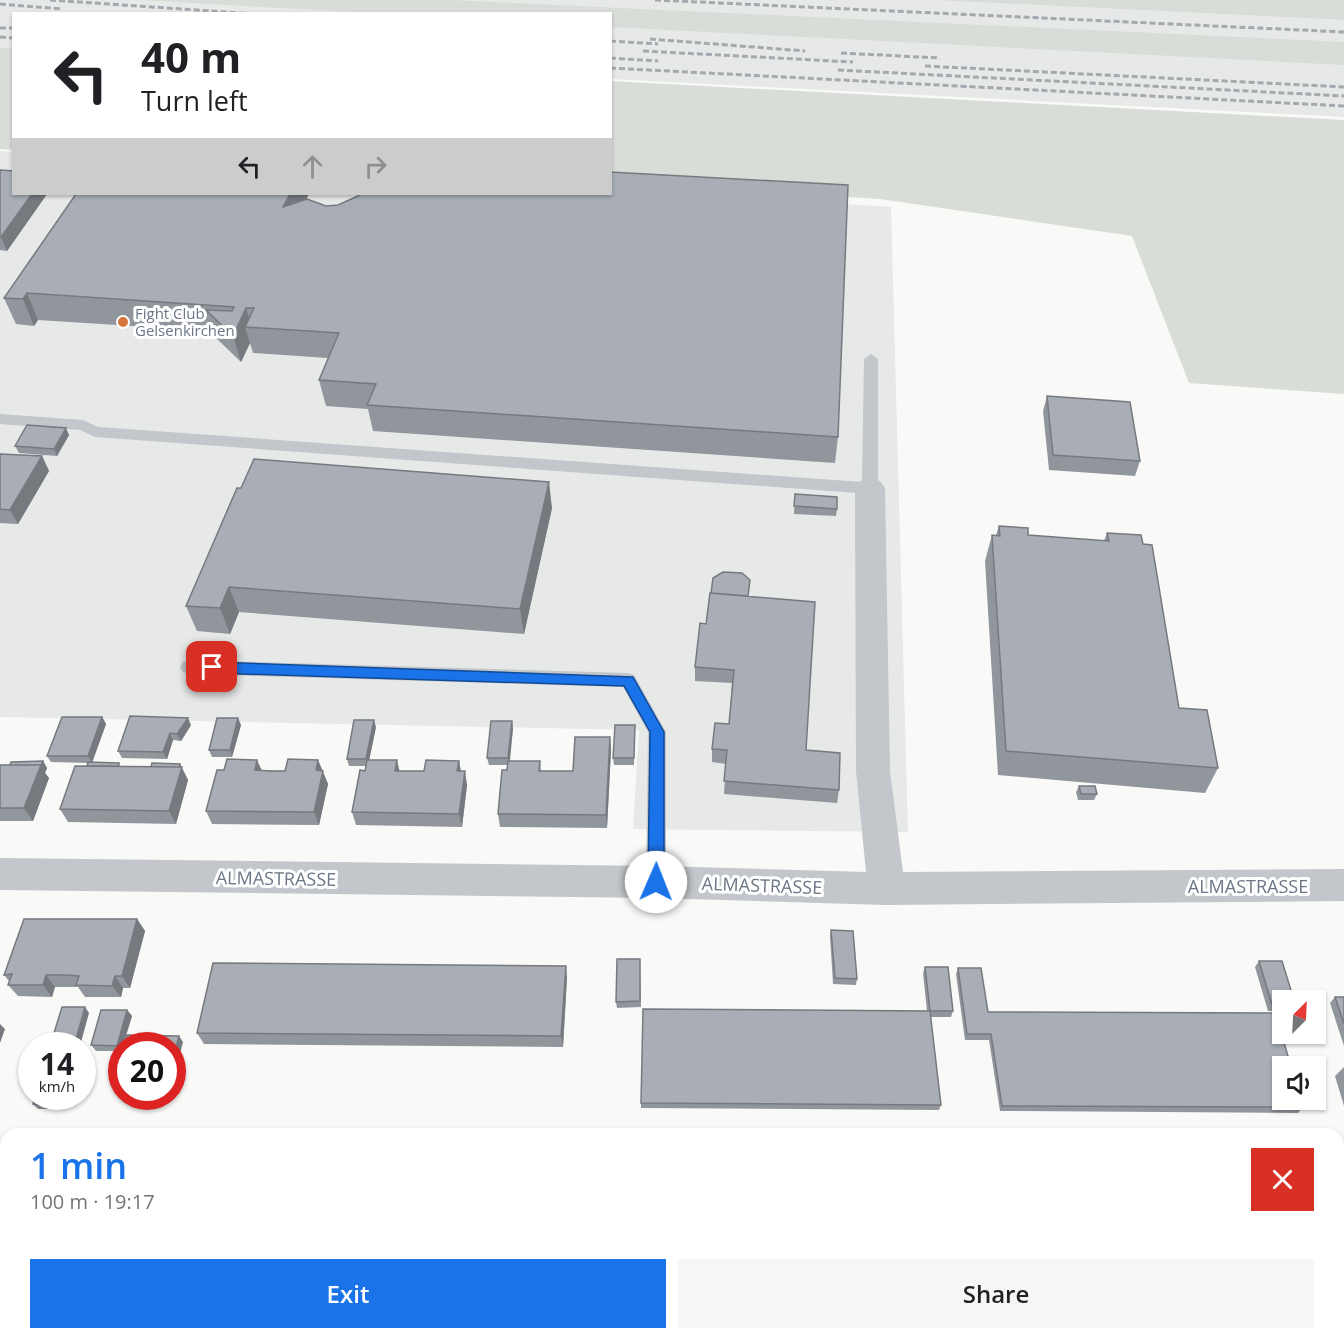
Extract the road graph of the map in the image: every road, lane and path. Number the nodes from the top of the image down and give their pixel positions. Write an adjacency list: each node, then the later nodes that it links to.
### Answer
1 (871, 359): 3 (lane)
2 (0, 419): 3 (lane)
3 (870, 488): 8 (street)
4 (189, 667): 6 (lane)
5 (0, 874): 6 (street, ALMASTRASSE)
6 (656, 882): 8 (street, ALMASTRASSE)
7 (1344, 885): 8 (street, ALMASTRASSE)
8 (885, 889)

